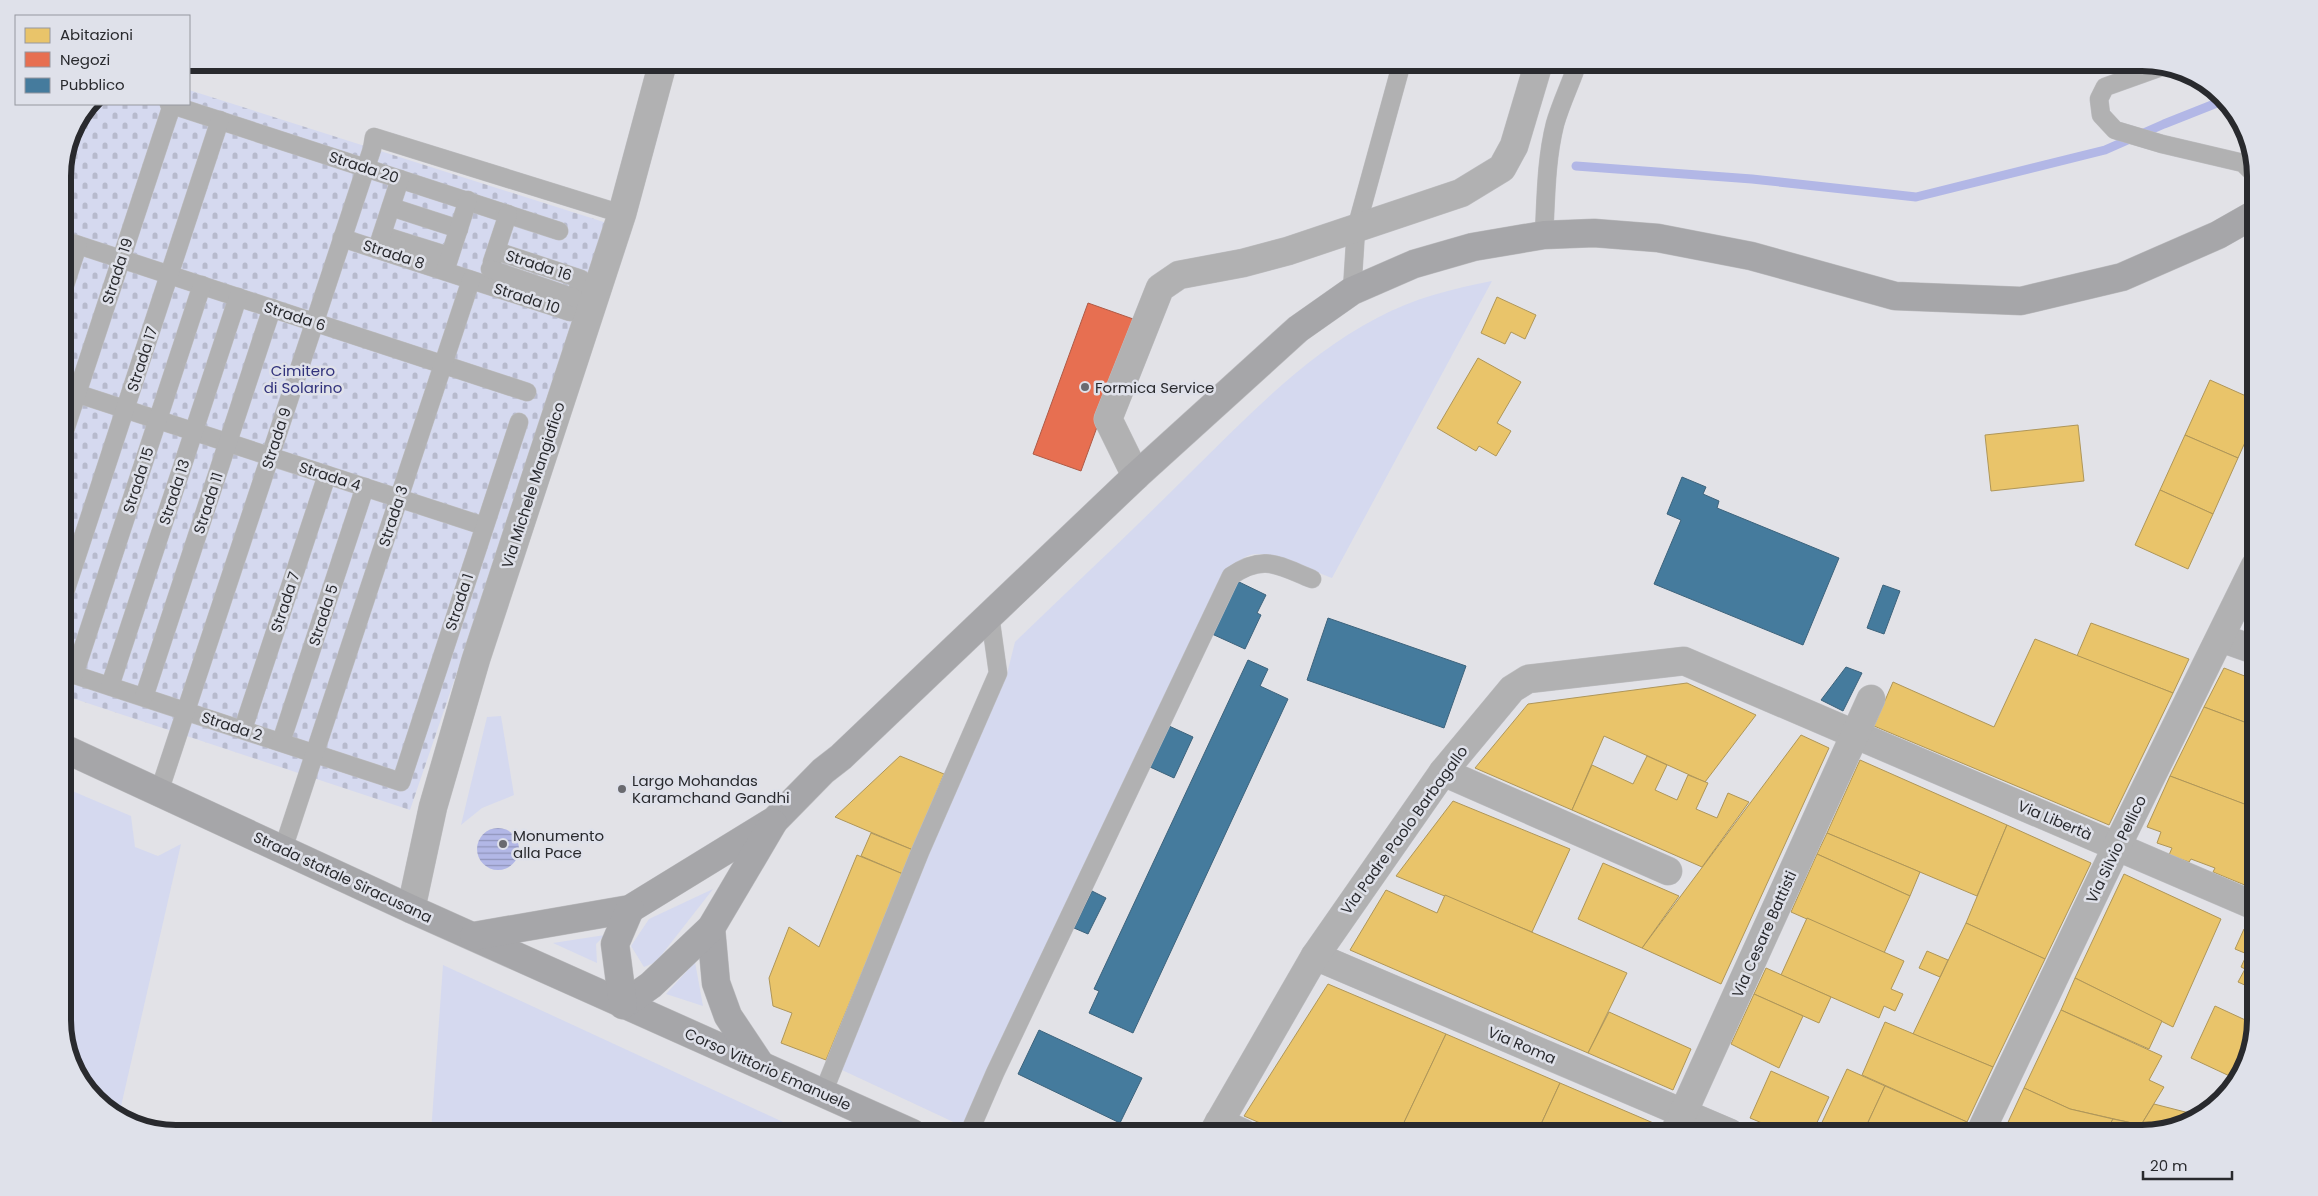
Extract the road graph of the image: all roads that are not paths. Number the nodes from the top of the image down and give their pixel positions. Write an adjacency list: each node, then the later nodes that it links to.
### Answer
1 (661, 71): 15 (street, Via Michele Mangiafico)
2 (1400, 71): 18 (lane)
3 (1537, 71): 18 (street)
4 (1575, 71): 20 (lane)
5 (2148, 72): 9 (lane)
6 (170, 105): 25 (lane, Strada 19)
7 (173, 105): 8 (lane, Strada 20)
8 (220, 120): 10 (lane, Strada 20); 27 (lane, Strada 17)
9 (2246, 166)
10 (365, 168): 11 (lane, Strada 20); 15 (lane, Strada 9); 21 (lane, Strada 9)
11 (400, 179): 12 (lane, Strada 20); 13 (lane)
12 (468, 200): 14 (lane, Strada 20); 17 (lane)
13 (391, 207): 17 (lane); 23 (lane)
14 (508, 214): 19 (lane, Strada 20); 24 (lane, Strada 3)
15 (622, 214): 75 (street, Via Michele Mangiafico)
16 (2247, 219): 20 (main road)
17 (459, 229): 26 (lane)
18 (1356, 229): 30 (lane); 46 (street)
19 (559, 231)
20 (1544, 234): 30 (main road)
21 (342, 238): 23 (lane, Strada 8); 34 (lane, Strada 9)
22 (71, 242): 25 (lane, Strada 6)
23 (380, 242): 26 (lane, Strada 8)
24 (496, 251): 28 (lane, Strada 3); 32 (lane, Strada 16)
25 (121, 259): 27 (lane, Strada 6); 36 (lane, Strada 19)
26 (447, 264): 28 (lane, Strada 10)
27 (169, 275): 29 (lane, Strada 6); 39 (lane, Strada 17)
28 (482, 278): 32 (lane, Strada 10); 35 (lane, Strada 3)
29 (202, 285): 31 (lane, Strada 6); 40 (lane, Strada 15)
30 (1352, 290): 46 (main road)
31 (238, 297): 33 (lane, Strada 6); 42 (lane, Strada 13)
32 (572, 305)
33 (272, 308): 34 (lane, Strada 6); 43 (lane, Strada 11)
34 (314, 322): 35 (lane, Strada 6); 44 (lane, Strada 9)
35 (443, 364): 38 (lane, Strada 6); 48 (lane, Strada 3)
36 (71, 388)
37 (71, 391): 39 (lane, Strada 4)
38 (527, 392)
39 (125, 409): 40 (lane, Strada 4); 50 (lane, Strada 17)
40 (158, 420): 42 (lane, Strada 4); 56 (lane, Strada 15)
41 (519, 422): 49 (lane, Strada 1)
42 (194, 432): 43 (lane, Strada 4); 58 (lane, Strada 13)
43 (228, 442): 44 (lane, Strada 4); 59 (lane, Strada 11)
44 (270, 456): 45 (lane, Strada 4); 61 (lane, Strada 9)
45 (327, 475): 47 (lane, Strada 4); 62 (lane, Strada 7)
46 (1136, 476): 53 (main road)
47 (365, 487): 48 (lane, Strada 4); 64 (lane, Strada 5)
48 (399, 498): 49 (lane, Strada 4); 66 (lane, Strada 3)
49 (484, 526): 68 (lane, Strada 1)
50 (71, 574)
51 (1312, 579): 85 (lane)
52 (2247, 583): 54 (street, Via Silvio Pellico)
53 (990, 616): 70 (main road); 82 (lane)
54 (2221, 638): 55 (street); 71 (street, Via Silvio Pellico)
55 (2247, 647)
56 (71, 667)
57 (71, 674): 58 (lane, Strada 2)
58 (110, 686): 59 (lane, Strada 2)
59 (144, 697): 61 (lane, Strada 2)
60 (1871, 698): 63 (street, Via Cesare Battisti)
61 (186, 711): 62 (lane, Strada 2); 69 (lane, Strada 9)
62 (243, 729): 64 (lane, Strada 2)
63 (1854, 734): 67 (street, Via Padre Paolo Barbagallo); 71 (street, Via Libertà); 83 (street, Via Cesare Battisti)
64 (281, 742): 66 (lane, Strada 2)
65 (71, 752): 69 (main road, Strada statale Siracusana)
66 (314, 753): 68 (lane, Strada 2); 72 (lane, Strada 3)
67 (1443, 772): 73 (street); 79 (street, Via Padre Paolo Barbagallo)
68 (401, 782)
69 (159, 792): 72 (main road, Strada statale Siracusana)
70 (775, 820): 76 (main road); 77 (main road)
71 (2117, 846): 74 (street, Via Libertà); 87 (street, Via Silvio Pellico)
72 (282, 849): 75 (main road, Strada statale Siracusana)
73 (1668, 871)
74 (2247, 902)
75 (411, 909): 78 (main road, Strada statale Siracusana)
76 (630, 909): 78 (main road); 80 (main road)
77 (711, 928): 80 (main road); 81 (main road)
78 (474, 936): 80 (main road, Strada statale Siracusana)
79 (1315, 956): 83 (street, Via Roma); 86 (street, Via Padre Paolo Barbagallo)
80 (623, 1005): 81 (main road, Corso Vittorio Emanuele)
81 (760, 1064): 82 (main road, Corso Vittorio Emanuele)
82 (823, 1093): 84 (main road, Corso Vittorio Emanuele)
83 (1679, 1124)
84 (892, 1125)
85 (973, 1125)
86 (1218, 1125)
87 (1984, 1125)

